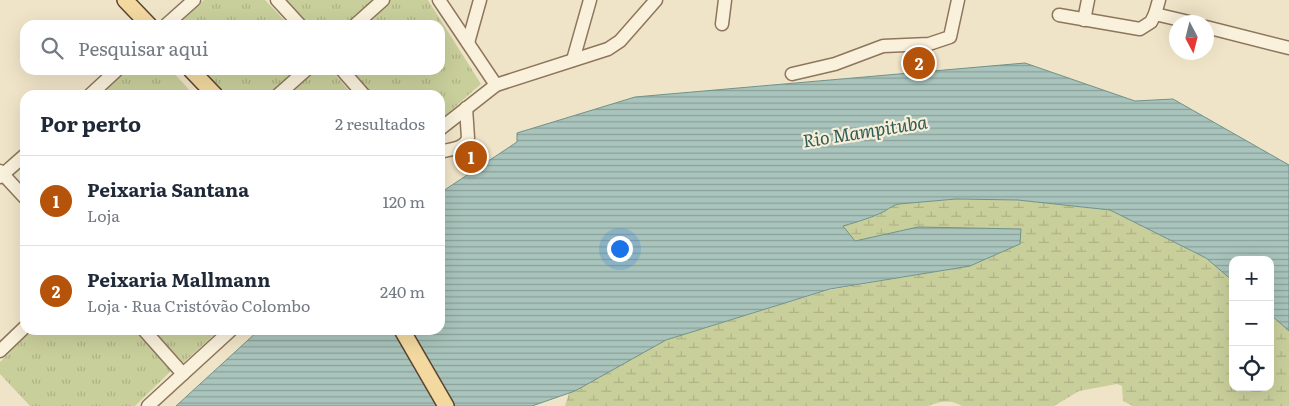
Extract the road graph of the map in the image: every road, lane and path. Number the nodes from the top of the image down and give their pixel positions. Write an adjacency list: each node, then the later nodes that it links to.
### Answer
1 (125, 0): 16 (main road)
2 (194, 0): 17 (street)
3 (277, 0): 18 (street)
4 (383, 0): 19 (street)
5 (439, 0): 23 (street)
6 (480, 0): 23 (street)
7 (590, 0): 25 (street)
8 (656, 0): 25 (street)
9 (726, 0): 21 (street)
10 (958, 0): 26 (street)
11 (1088, 0): 20 (street)
12 (1159, 0): 13 (street)
13 (1155, 14): 15 (street); 20 (street)
14 (1059, 15): 20 (street)
15 (1169, 17)
16 (144, 20)
17 (172, 20)
18 (295, 20)
19 (361, 20)
20 (1084, 20)
21 (722, 24)
22 (1214, 29): 24 (street)
23 (468, 43): 31 (street)
24 (1289, 48)
25 (574, 60): 31 (street)
26 (792, 74)
27 (112, 75): 32 (street)
28 (196, 75): 33 (main road)
29 (300, 75): 34 (street)
30 (346, 75): 35 (street)
31 (496, 85): 36 (street)
32 (95, 90)
33 (210, 90)
34 (284, 90)
35 (360, 90)
36 (466, 108): 37 (street); 38 (street)
37 (445, 125)
38 (445, 151)
39 (20, 159): 40 (street)
40 (1, 174): 41 (street)
41 (20, 193)
42 (20, 332): 46 (street)
43 (148, 335): 47 (street)
44 (226, 335): 47 (street)
45 (405, 335): 49 (main road)
46 (0, 350)
47 (183, 374): 48 (street)
48 (148, 406)
49 (446, 406)

